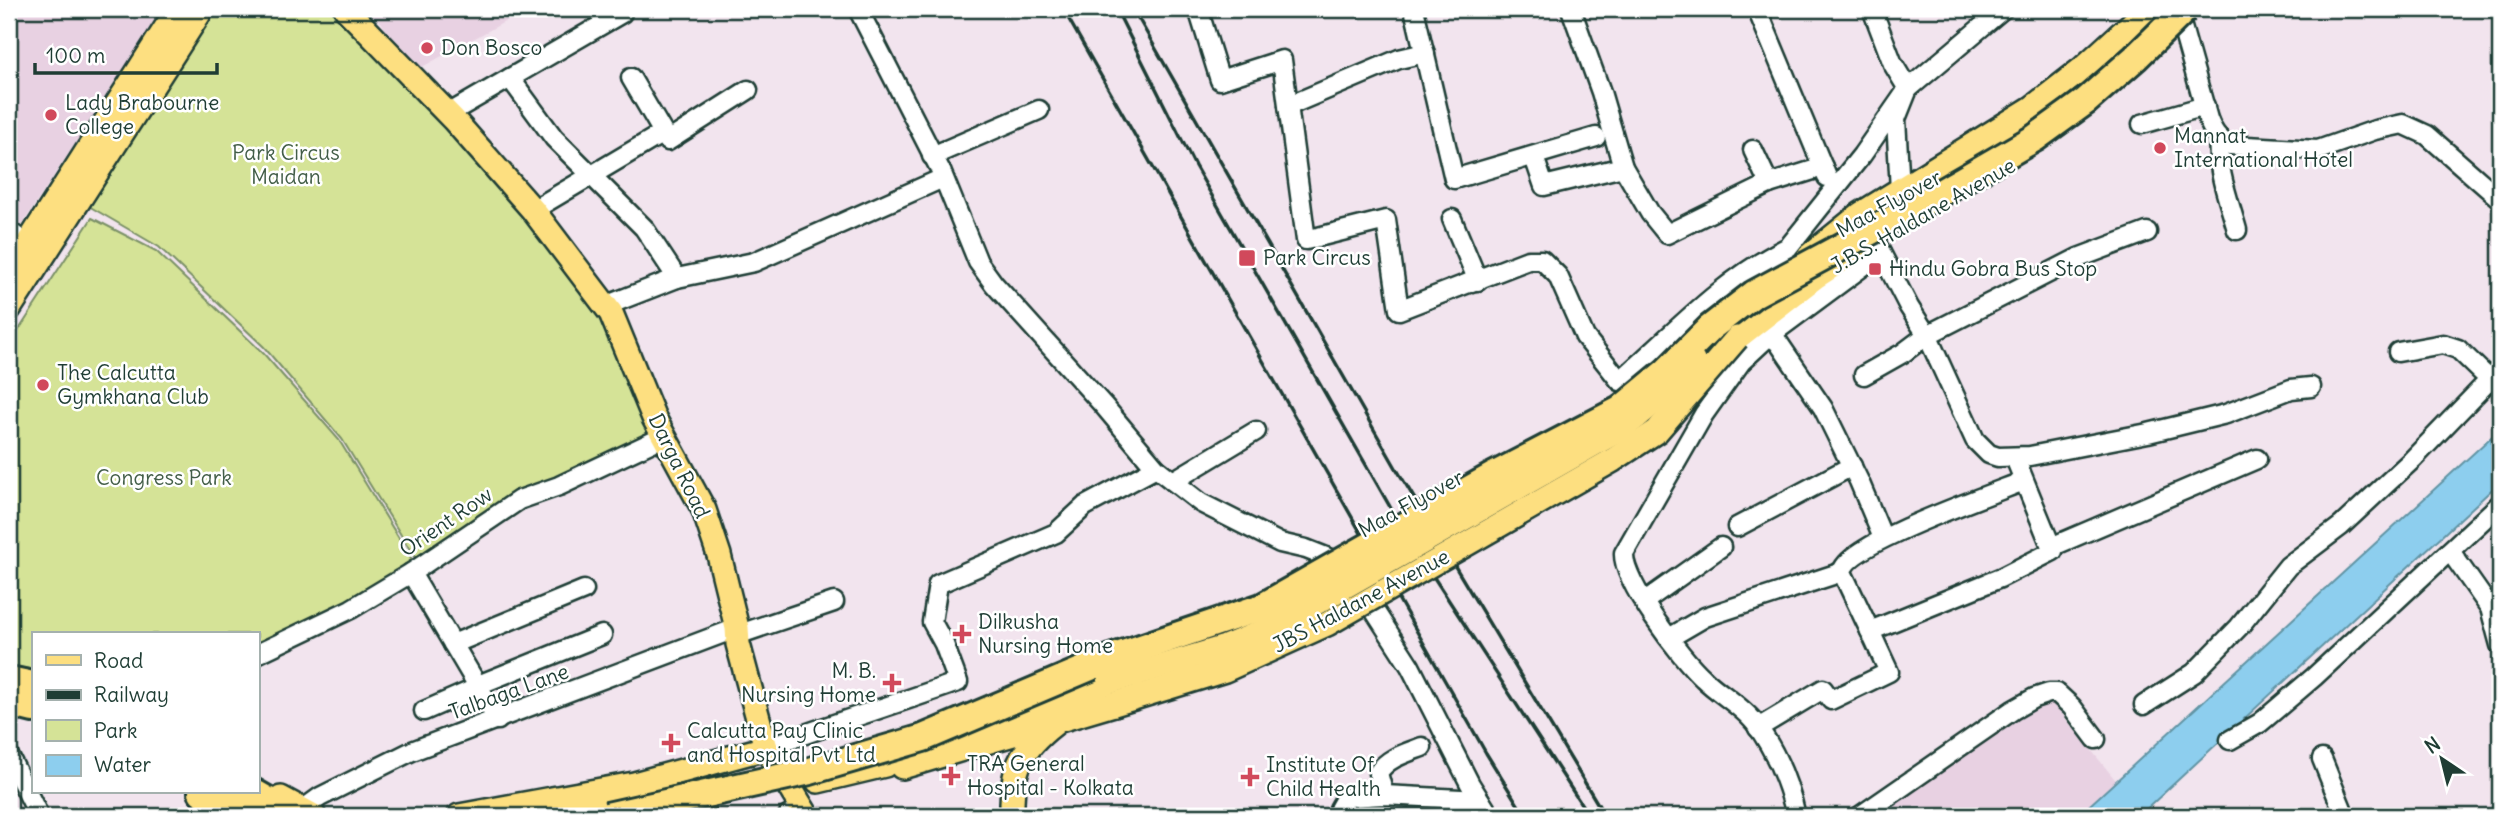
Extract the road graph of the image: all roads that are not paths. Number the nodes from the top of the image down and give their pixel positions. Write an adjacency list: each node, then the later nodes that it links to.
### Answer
1 (178, 9): 46 (main road)
2 (202, 9): 54 (main road)
3 (346, 9): 24 (main road, Darga Road)
4 (858, 9): 30 (street)
5 (1198, 9): 21 (street)
6 (1414, 9): 16 (street)
7 (1571, 9): 32 (street)
8 (1757, 9): 33 (street)
9 (1872, 9): 19 (street)
10 (2003, 9): 19 (street)
11 (2148, 9): 37 (main road)
12 (2161, 9): 119 (highway, Maa Flyover)
13 (2202, 9): 15 (main road, J.B.S. Haldane Avenue)
14 (622, 13): 17 (street)
15 (2181, 15): 22 (street); 42 (main road, J.B.S. Haldane Avenue); 119 (highway, Maa Flyover, bridge)
16 (1425, 53): 21 (street); 31 (street)
17 (510, 78): 24 (street); 34 (street)
18 (631, 78): 20 (street)
19 (1908, 89): 37 (street); 39 (street)
20 (748, 90)
21 (1288, 106): 51 (street)
22 (2204, 106): 25 (street); 28 (street)
23 (1039, 110): 30 (street)
24 (448, 114): 40 (main road, Darga Road)
25 (2142, 124)
26 (656, 137): 34 (street)
27 (1596, 137): 31 (street)
28 (2219, 139): 38 (street); 44 (street)
29 (1753, 150): 36 (street)
30 (932, 156): 35 (street)
31 (1534, 156): 32 (street)
32 (1623, 167): 36 (street)
33 (1823, 167): 36 (street); 39 (street)
34 (592, 176): 40 (street); 50 (street)
35 (943, 178): 50 (street); 67 (street)
36 (1769, 184)
37 (1900, 190): 41 (main road); 42 (street)
38 (2497, 190)
39 (1833, 191): 48 (street)
40 (533, 210): 52 (main road, Darga Road)
41 (1861, 214): 47 (street); 53 (main road)
42 (1916, 218): 47 (main road, J.B.S. Haldane Avenue)
43 (1452, 219): 51 (street)
44 (2237, 230)
45 (2147, 232): 56 (street)
46 (18, 238): 49 (main road)
47 (1877, 246): 55 (main road, J.B.S. Haldane Avenue); 56 (street); 57 (street)
48 (1788, 247): 51 (street); 53 (street)
49 (9, 273)
50 (677, 278): 52 (street)
51 (1478, 281)
52 (606, 306): 63 (main road, Darga Road)
53 (1743, 308): 55 (main road)
54 (9, 309)
55 (1730, 332): 93 (main road, J.B.S. Haldane Avenue, bridge)
56 (1927, 335): 60 (street); 64 (street)
57 (1769, 336): 66 (street); 79 (street)
58 (2398, 352): 59 (street)
59 (2495, 374): 96 (street)
60 (1864, 375)
61 (2311, 387): 64 (street)
62 (1256, 430): 68 (street)
63 (665, 436): 77 (street, Orient Row); 83 (main road, Darga Road)
64 (2015, 458): 69 (street)
65 (2257, 459): 74 (street)
66 (1852, 467): 71 (street); 72 (street)
67 (1156, 468): 68 (street); 107 (street)
68 (1173, 481): 118 (street)
69 (2024, 481): 72 (street); 74 (street)
70 (2500, 504): 75 (street)
71 (1737, 527)
72 (1882, 538): 76 (street)
73 (1721, 547): 79 (street)
74 (2051, 547): 82 (street)
75 (2450, 551): 81 (street); 105 (street)
76 (1843, 572): 82 (street); 85 (street)
77 (411, 573): 86 (street); 88 (street, Orient Row)
78 (584, 590): 86 (street)
79 (1645, 601): 85 (street)
80 (834, 602): 83 (street, Talbaga Lane)
81 (2495, 604): 87 (street)
82 (1870, 631): 103 (street)
83 (737, 632): 102 (street, Talbaga Lane); 107 (main road, Darga Road)
84 (602, 635): 91 (street)
85 (1670, 638): 103 (street)
86 (453, 644): 91 (street)
87 (2500, 645)
88 (259, 653)
89 (9, 679): 90 (highway)
90 (32, 682)
91 (479, 686): 99 (street); 102 (street)
92 (9, 689): 94 (highway)
93 (1112, 693): 101 (main road); 110 (main road)
94 (32, 694)
95 (9, 703): 97 (highway)
96 (2144, 705)
97 (32, 709)
98 (9, 711): 100 (main road)
99 (424, 711)
100 (32, 718)
101 (1059, 719): 110 (main road); 130 (main road)
102 (499, 720): 120 (street, Talbaga Lane)
103 (1758, 728): 133 (street)
104 (2096, 739): 134 (street)
105 (2230, 740)
106 (1422, 747): 117 (street)
107 (766, 748): 112 (main road, Darga Road); 126 (main road)
108 (9, 756): 122 (street)
109 (2322, 759): 135 (street)
110 (885, 765): 112 (main road)
111 (259, 785): 120 (main road)
112 (788, 788): 121 (main road, Darga Road); 129 (main road)
113 (189, 794): 123 (main road)
114 (205, 794): 124 (highway)
115 (231, 794): 125 (highway)
116 (258, 794): 120 (highway)
117 (1384, 795): 118 (street); 131 (street)
118 (1480, 800): 132 (street)
119 (601, 813): 127 (highway); 128 (highway, Maa Flyover)
120 (304, 814)
121 (798, 814)
122 (39, 816)
123 (226, 816)
124 (242, 816)
125 (269, 816)
126 (459, 816)
127 (520, 816)
128 (567, 816)
129 (667, 816)
130 (1012, 816)
131 (1341, 816)
132 (1490, 816)
133 (1796, 816)
134 (1860, 816)
135 (2345, 816)

